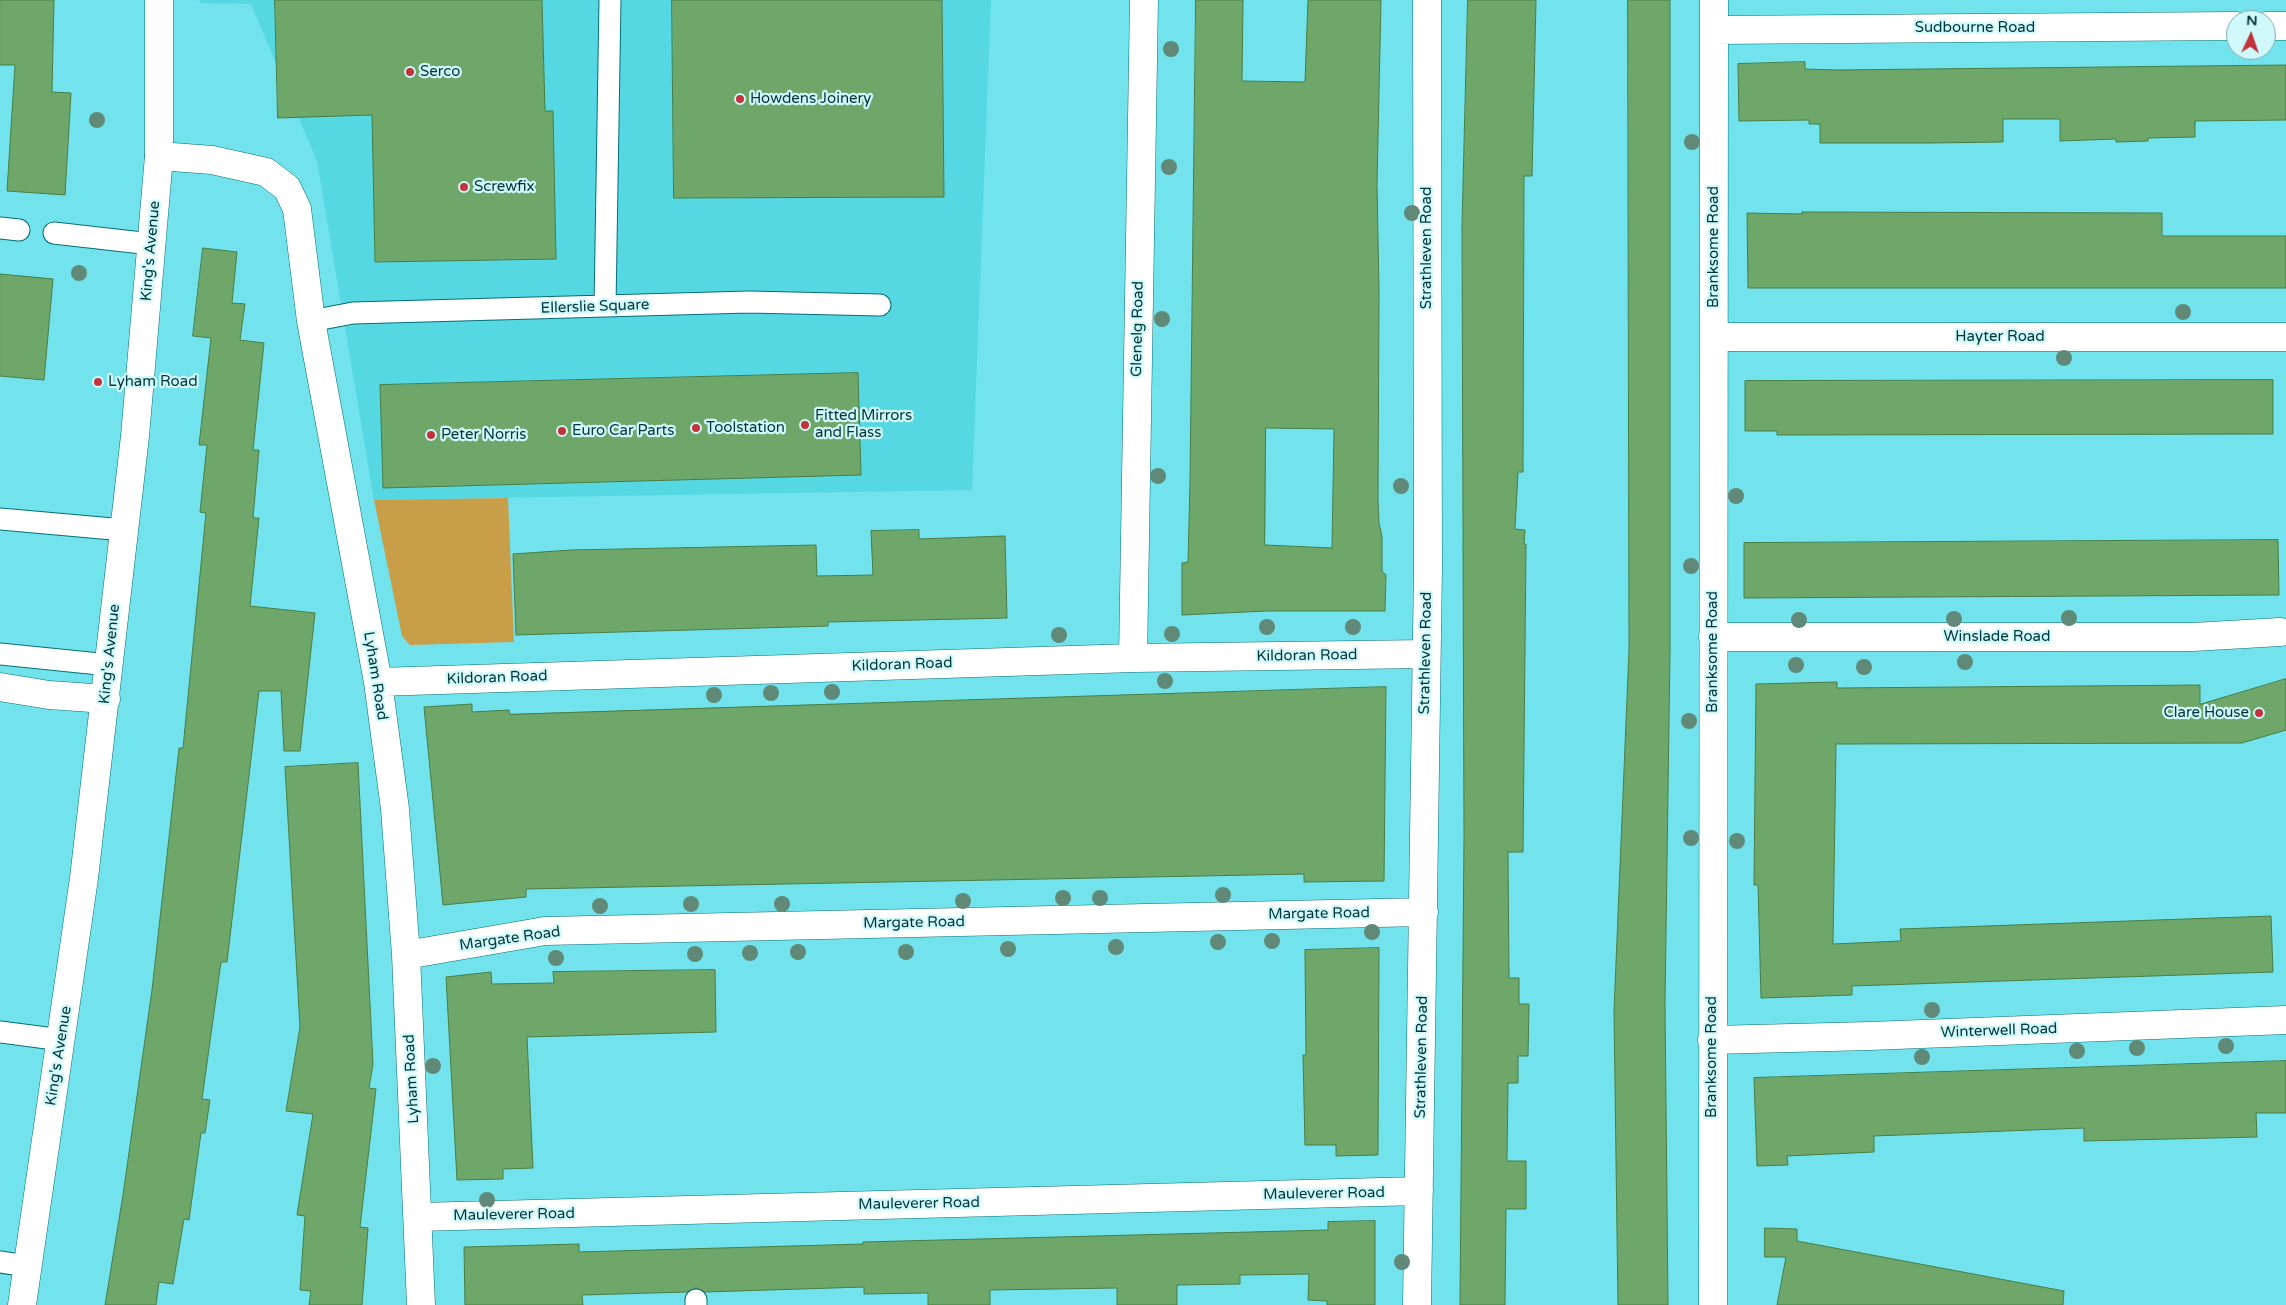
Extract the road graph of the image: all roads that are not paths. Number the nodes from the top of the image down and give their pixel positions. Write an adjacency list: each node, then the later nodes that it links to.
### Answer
1 (159, 0): 8 (street, King's Avenue)
2 (610, 0): 12 (lane)
3 (1144, 0): 22 (street, Glenelg Road)
4 (1427, 0): 21 (street, Strathleven Road)
5 (1714, 0): 7 (street, Branksome Road)
6 (2226, 26): 7 (street, Sudbourne Road)
7 (1714, 30): 14 (street, Branksome Road)
8 (159, 156): 10 (street, King's Avenue); 13 (street, Lyham Road)
9 (54, 233): 10 (lane)
10 (152, 244): 17 (street, King's Avenue)
11 (880, 305): 12 (lane, Ellerslie Square)
12 (605, 306): 13 (lane, Ellerslie Square)
13 (310, 321): 24 (street, Lyham Road)
14 (1714, 337): 15 (street, Hayter Road); 19 (street, Branksome Road)
15 (2286, 337)
16 (0, 519): 17 (lane)
17 (124, 530): 23 (street, King's Avenue)
18 (2280, 632): 19 (street, Winslade Road)
19 (1714, 637): 32 (street, Branksome Road)
20 (0, 654): 23 (lane)
21 (1426, 654): 22 (street, Kildoran Road); 27 (street, Strathleven Road)
22 (1133, 658): 24 (street, Kildoran Road)
23 (109, 665): 26 (street, King's Avenue)
24 (378, 682): 28 (street, Lyham Road)
25 (0, 687): 26 (street)
26 (106, 699): 31 (street, King's Avenue)
27 (1424, 912): 28 (street, Margate Road); 33 (street, Strathleven Road)
28 (406, 955): 34 (street, Lyham Road)
29 (2286, 1020): 32 (street, Winterwell Road)
30 (0, 1032): 31 (lane)
31 (62, 1040): 36 (street, King's Avenue)
32 (1712, 1040): 40 (street, Branksome Road)
33 (1420, 1191): 34 (street, Mauleverer Road); 39 (street, Strathleven Road)
34 (418, 1217): 38 (street, Lyham Road)
35 (0, 1262): 36 (lane)
36 (27, 1266): 37 (street, King's Avenue)
37 (22, 1305)
38 (421, 1305)
39 (1417, 1305)
40 (1712, 1305)

